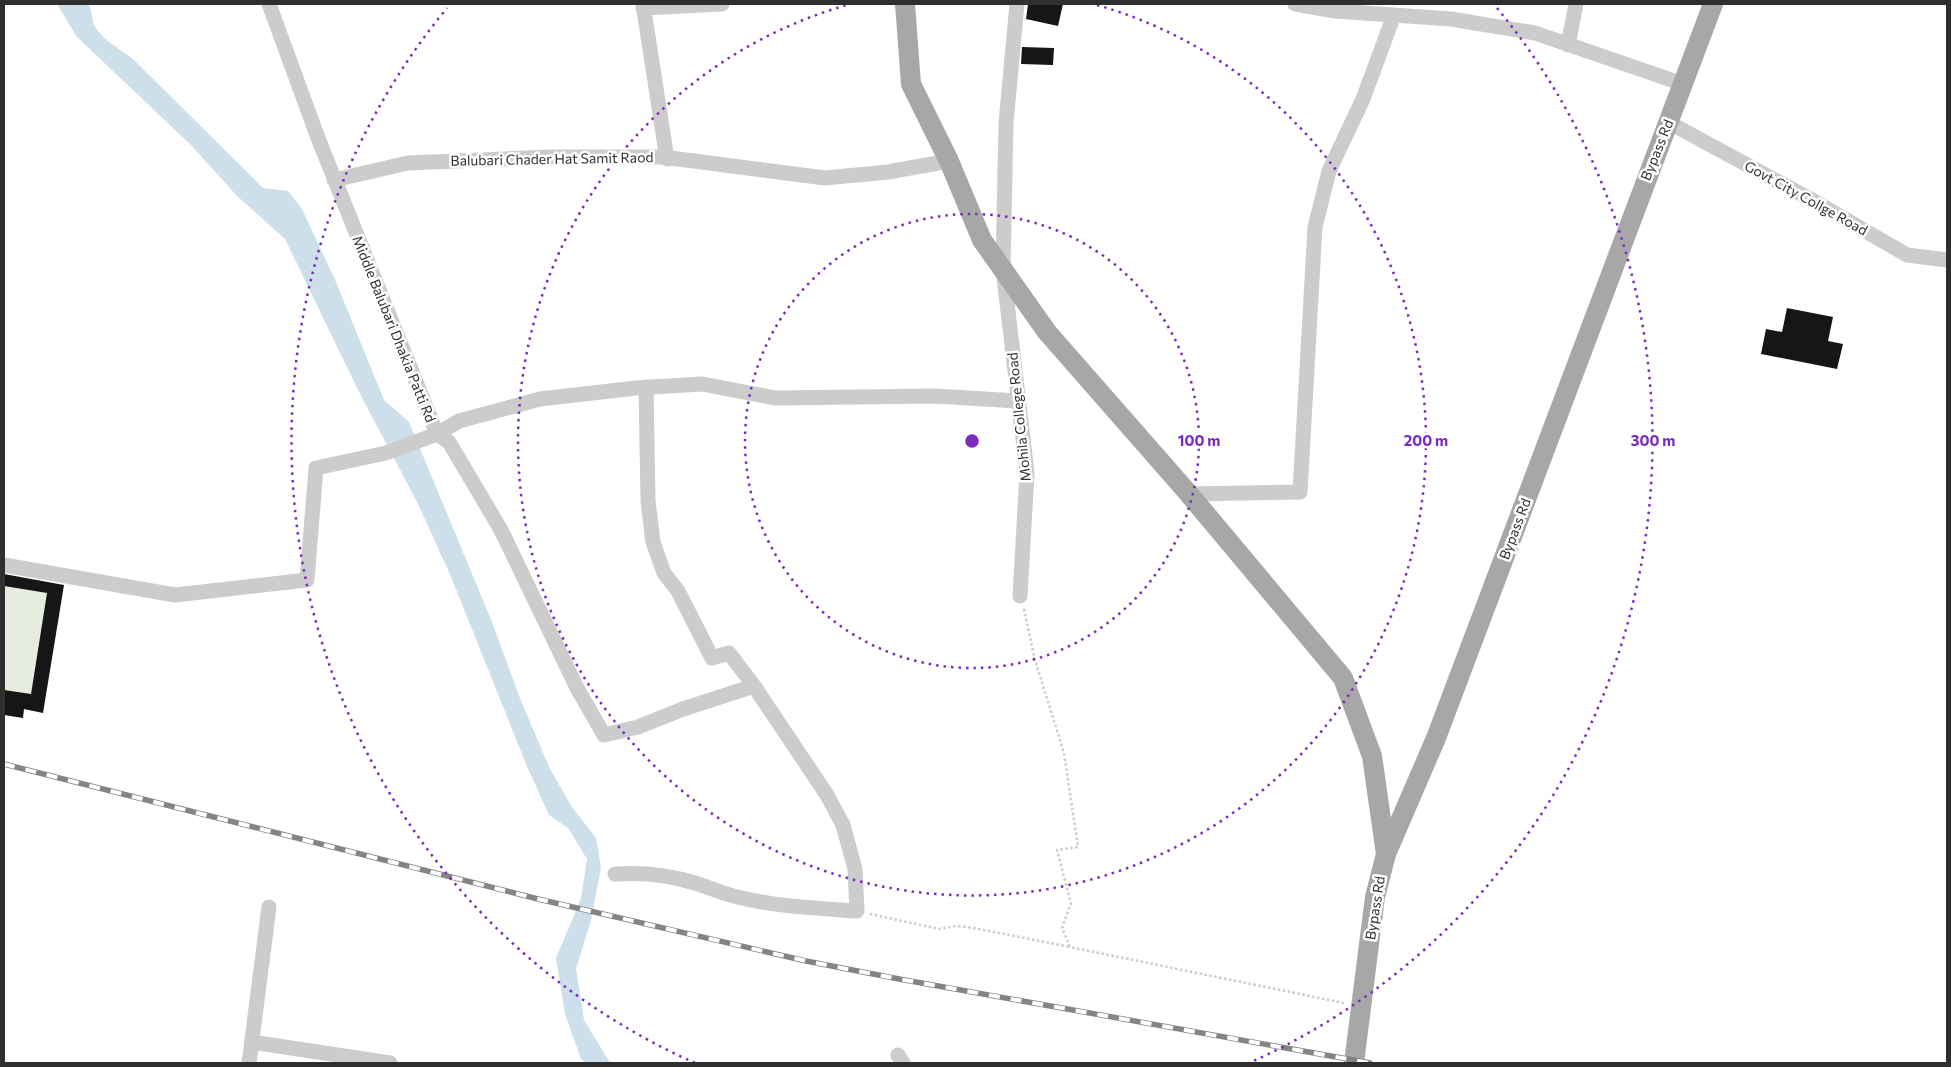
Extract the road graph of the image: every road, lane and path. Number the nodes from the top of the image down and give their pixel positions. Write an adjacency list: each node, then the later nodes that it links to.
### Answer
1 (269, 4): 15 (street, Middle Balubari Dhakia Patti Rd)
2 (720, 4): 8 (street)
3 (905, 4): 14 (main road)
4 (1017, 4): 17 (street, Mohila College Road)
5 (1295, 4): 9 (street)
6 (1576, 4): 10 (street)
7 (1713, 4): 11 (main road, Bypass Rd)
8 (643, 6): 13 (street)
9 (1394, 15): 10 (street); 21 (street)
10 (1568, 45): 11 (street)
11 (1683, 84): 12 (main road, Bypass Rd)
12 (1668, 122): 16 (street, Govt City Collge Road); 25 (main road, Bypass Rd)
13 (667, 158): 14 (street, Balubari Chader Hat Samit Raod); 15 (street, Balubari Chader Hat Samit Raod)
14 (950, 161): 17 (main road)
15 (334, 180): 20 (street, Middle Balubari Dhakia Patti Rd)
16 (1947, 260)
17 (1003, 269): 19 (street, Mohila College Road); 21 (main road)
18 (646, 387): 19 (street); 20 (street); 24 (street)
19 (1018, 401): 23 (street, Mohila College Road)
20 (437, 434): 22 (street); 24 (street, Middle Balubari Dhakia Patti Rd)
21 (1189, 494): 25 (main road)
22 (4, 565)
23 (1020, 596): 29 (path)
24 (754, 686): 28 (street)
25 (1386, 854): 30 (main road, Bypass Rd)
26 (615, 874): 28 (street)
27 (269, 907): 31 (street)
28 (857, 911): 29 (path)
29 (1070, 947): 30 (path)
30 (1362, 1005): 34 (main road, Bypass Rd)
31 (252, 1042): 32 (street); 33 (street)
32 (250, 1063)
33 (390, 1063)
34 (1354, 1063)

